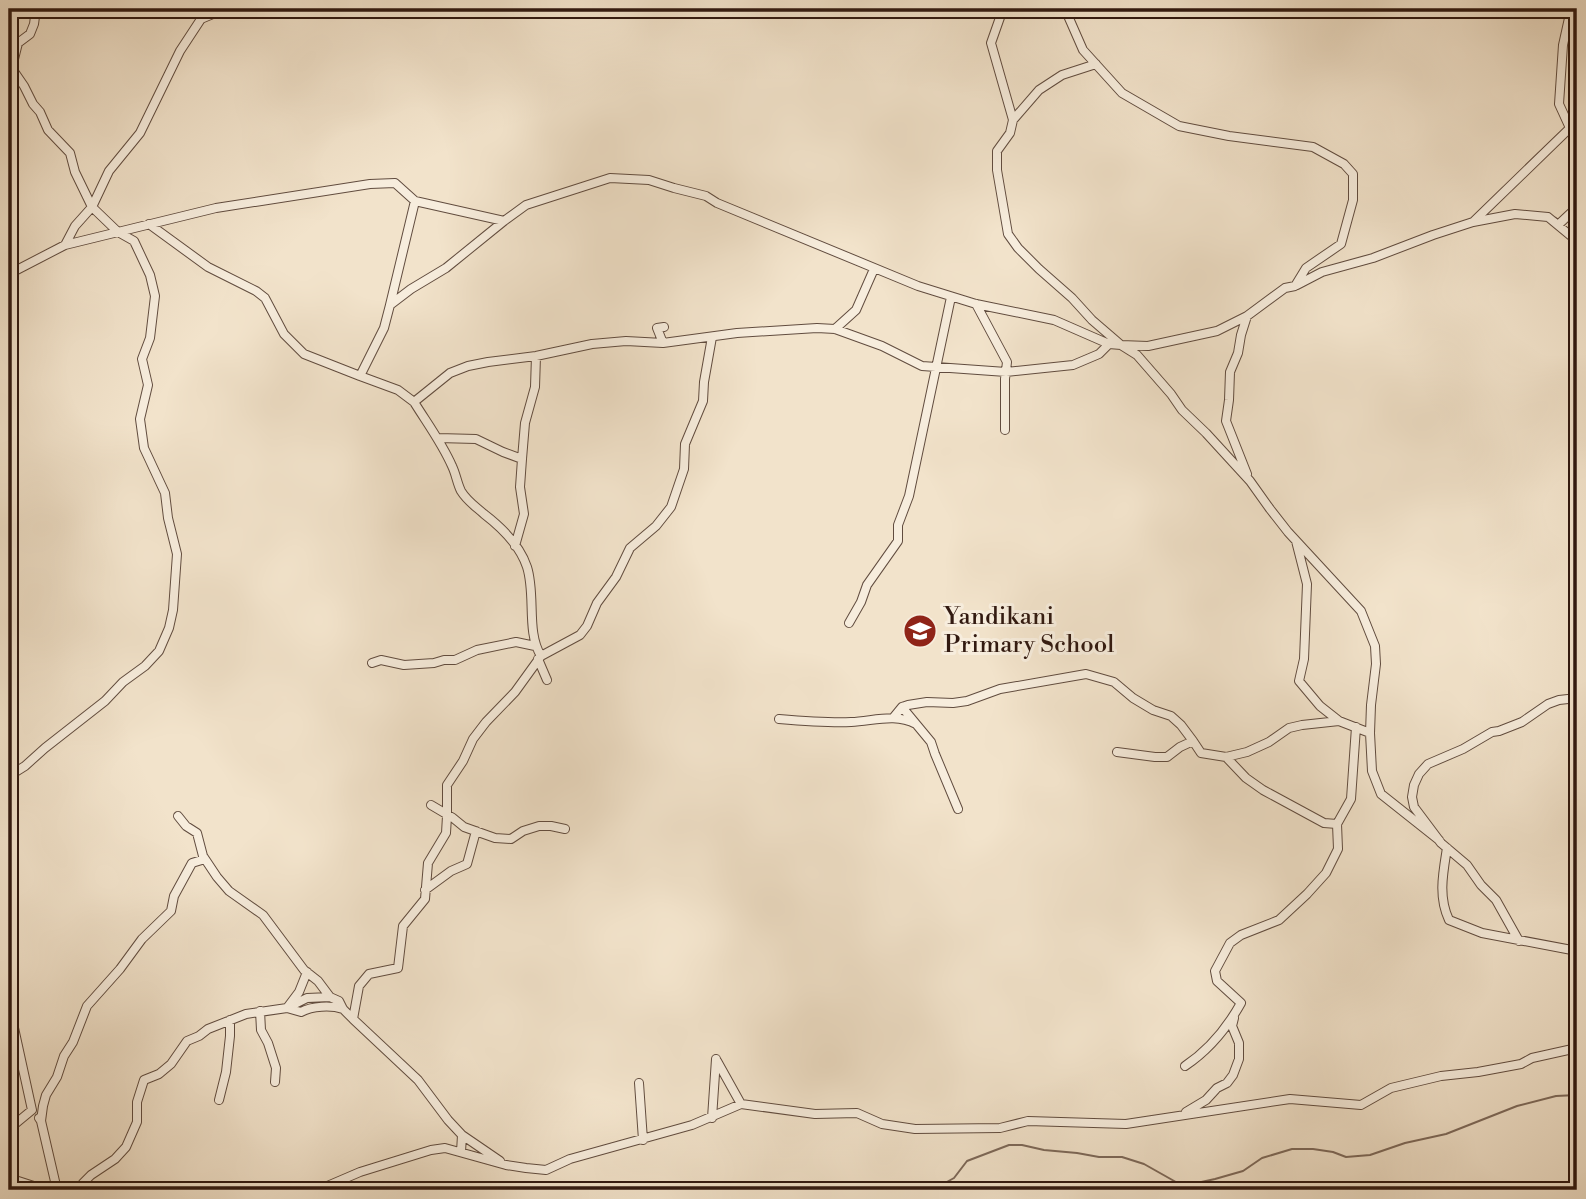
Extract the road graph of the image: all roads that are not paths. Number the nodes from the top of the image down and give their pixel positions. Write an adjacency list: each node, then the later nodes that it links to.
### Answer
1 (36, 9): 7 (street)
2 (225, 9): 11 (street)
3 (1003, 9): 8 (street)
4 (1065, 9): 6 (street)
5 (1571, 9): 14 (street)
6 (1096, 64): 8 (street); 21 (street)
7 (11, 68): 11 (street)
8 (1013, 120): 31 (street)
9 (415, 201): 13 (street); 15 (street); 24 (street)
10 (1577, 204): 12 (street)
11 (92, 207): 16 (street); 18 (street)
12 (1548, 217): 14 (street); 17 (street)
13 (504, 220): 19 (street); 24 (street)
14 (1473, 222): 21 (street)
15 (149, 224): 16 (street); 35 (street)
16 (118, 232): 18 (street); 59 (street)
17 (1577, 241)
18 (65, 245): 20 (street)
19 (874, 269): 22 (street); 27 (street)
20 (9, 274)
21 (1295, 286): 25 (street)
22 (951, 297): 23 (street); 33 (street)
23 (976, 304): 30 (street); 34 (street)
24 (390, 305): 35 (street)
25 (1247, 316): 31 (street); 40 (street)
26 (664, 327): 29 (street)
27 (835, 329): 28 (street); 33 (street)
28 (712, 337): 29 (street); 45 (street)
29 (663, 343): 32 (street)
30 (1110, 344): 31 (street); 34 (street)
31 (1121, 345): 40 (street)
32 (536, 356): 36 (street); 39 (street)
33 (937, 368): 34 (street); 43 (street)
34 (1006, 372): 37 (street)
35 (360, 376): 36 (street)
36 (414, 401): 38 (street)
37 (1005, 430)
38 (438, 438): 39 (street); 42 (street)
39 (522, 458): 42 (street)
40 (1250, 481): 41 (street)
41 (1296, 538): 52 (street); 55 (street)
42 (515, 546): 44 (street)
43 (849, 623)
44 (535, 646): 45 (street); 46 (street)
45 (539, 658): 47 (street); 63 (street)
46 (372, 663)
47 (547, 680)
48 (1577, 698): 67 (street)
49 (902, 707): 50 (street); 53 (street); 56 (street)
50 (893, 718): 51 (street); 53 (street)
51 (779, 719)
52 (1339, 721): 54 (street); 58 (street)
53 (916, 724): 61 (street)
54 (1356, 727): 55 (street); 64 (street)
55 (1370, 733): 67 (street)
56 (1193, 741): 57 (street); 58 (street)
57 (1117, 752)
58 (1226, 757): 64 (street)
59 (9, 776)
60 (431, 805): 63 (street)
61 (958, 809)
62 (178, 816): 69 (street)
63 (447, 816): 66 (street); 70 (street)
64 (1337, 824): 79 (street)
65 (565, 829): 66 (street)
66 (476, 831): 70 (street)
67 (1439, 840): 68 (street)
68 (1447, 848): 71 (street); 71 (street)
69 (205, 859): 73 (street); 91 (street)
70 (425, 890): 80 (street)
71 (1519, 941): 72 (street)
72 (1577, 951)
73 (307, 972): 74 (street); 76 (street)
74 (330, 997): 76 (street); 77 (street)
75 (9, 1005): 88 (street)
76 (287, 1008): 77 (street); 78 (street)
77 (343, 1009): 80 (street)
78 (260, 1011): 81 (street); 84 (street)
79 (1235, 1015): 83 (street); 89 (street)
80 (353, 1019): 93 (street)
81 (230, 1020): 86 (street); 100 (street)
82 (1575, 1051): 89 (street)
83 (1185, 1066)
84 (275, 1082)
85 (639, 1083): 94 (street)
86 (219, 1100)
87 (741, 1104): 89 (street); 90 (street); 90 (street)
88 (32, 1110): 91 (street); 92 (street)
89 (1181, 1115)
90 (712, 1118): 94 (street)
91 (41, 1121): 99 (street)
92 (9, 1129)
93 (462, 1135): 95 (street); 96 (street)
94 (643, 1140): 96 (street)
95 (461, 1152): 96 (street); 101 (street)
96 (506, 1164)
97 (9, 1178): 98 (street)
98 (46, 1190)
99 (57, 1190)
100 (79, 1190)
101 (318, 1190)

